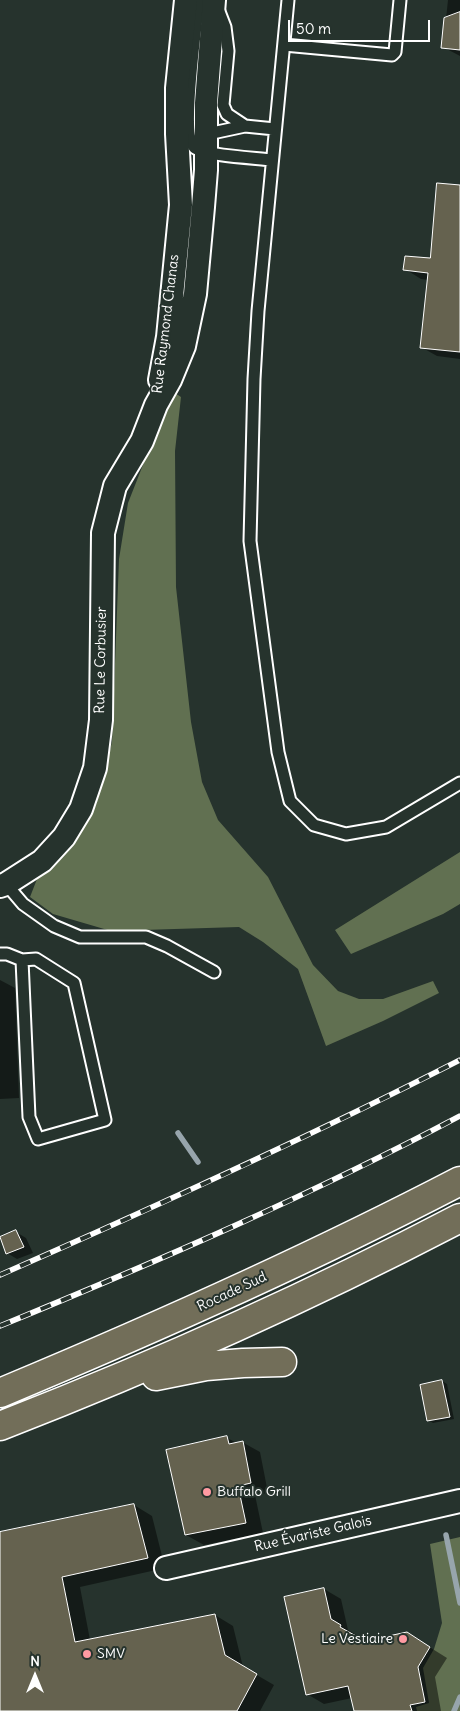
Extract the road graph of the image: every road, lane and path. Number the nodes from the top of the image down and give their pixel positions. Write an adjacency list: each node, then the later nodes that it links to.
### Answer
1 (186, 0): 10 (street, Rue Raymond Chanas)
2 (199, 0): 7 (lane)
3 (215, 0): 7 (street); 8 (lane)
4 (288, 0): 6 (lane)
5 (400, 0): 6 (lane)
6 (284, 45): 9 (lane)
7 (197, 104): 10 (street)
8 (246, 126): 9 (lane); 10 (lane)
9 (275, 129): 11 (lane)
10 (197, 152): 11 (lane); 12 (street, Rue Raymond Chanas)
11 (272, 160): 13 (lane)
12 (156, 406): 14 (street, Rue Le Corbusier)
13 (460, 783)
14 (3, 885): 17 (lane)
15 (0, 954): 16 (lane)
16 (22, 960): 16 (lane)
17 (214, 972)
18 (460, 1181): 20 (highway, Rocade Sud)
19 (460, 1218): 23 (highway)
20 (93, 1354): 22 (highway); 24 (highway, Rocade Sud)
21 (282, 1362): 23 (highway)
22 (0, 1384)
23 (98, 1388): 25 (highway)
24 (0, 1393)
25 (0, 1426)
26 (460, 1502): 27 (street, Rue Évariste Galois)
27 (166, 1568)

